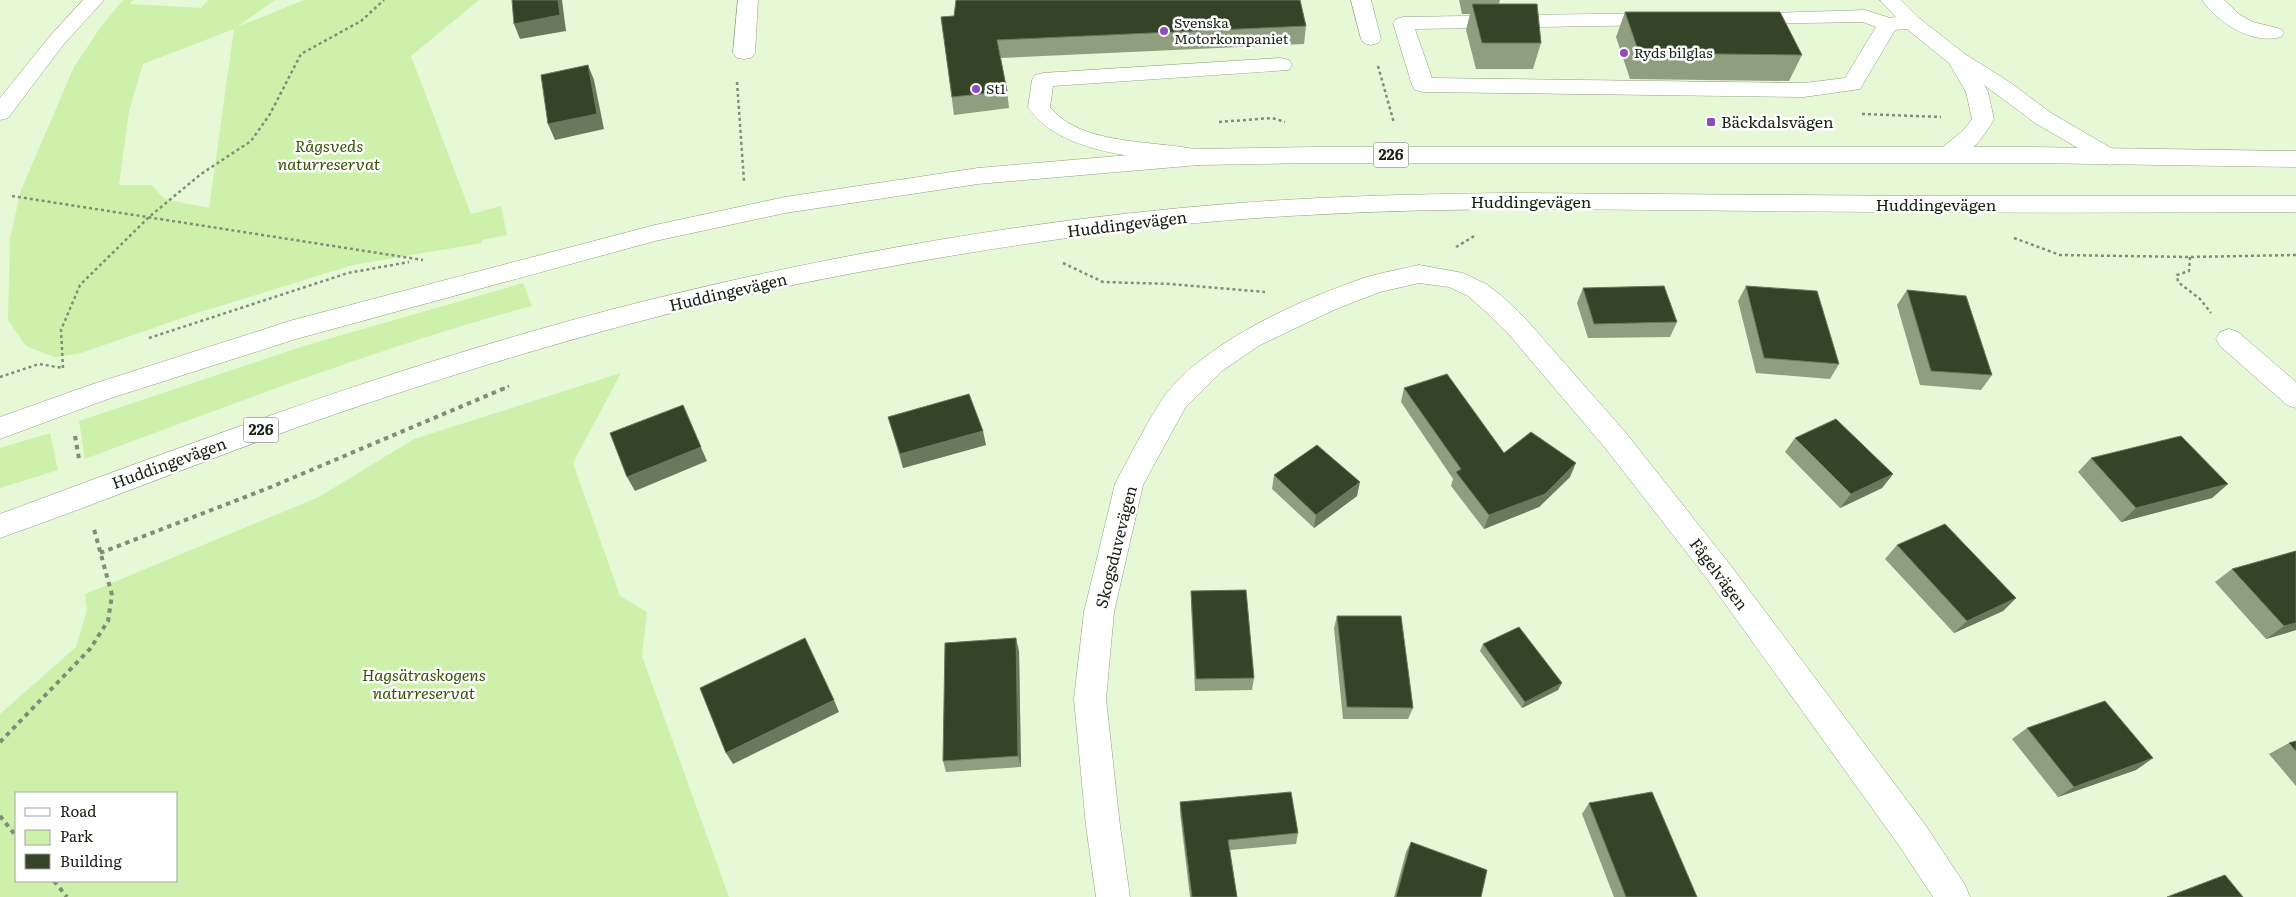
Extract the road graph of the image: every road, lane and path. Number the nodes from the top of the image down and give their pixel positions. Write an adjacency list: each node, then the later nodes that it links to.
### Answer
1 (94, 0): 16 (main road)
2 (384, 0): 25 (path)
3 (748, 0): 13 (main road)
4 (1362, 0): 12 (main road)
5 (1890, 0): 9 (main road)
6 (2212, 0): 11 (main road)
7 (1727, 18): 10 (main road)
8 (1678, 19): 10 (main road)
9 (1912, 22): 10 (main road); 14 (main road)
10 (1888, 24)
11 (2274, 33)
12 (1371, 39): 17 (path)
13 (744, 53): 22 (path)
14 (1958, 60): 18 (main road); 19 (main road)
15 (1282, 65): 20 (main road)
16 (0, 113)
17 (1394, 124)
18 (1947, 156): 19 (main road, 226); 20 (main road, 226)
19 (2110, 156): 21 (main road, 226)
20 (1199, 157): 38 (main road, 226)
21 (2296, 159)
22 (744, 183)
23 (12, 196): 25 (path)
24 (2296, 204): 39 (main road, Huddingevägen / 226)
25 (149, 217): 30 (path); 35 (path)
26 (1481, 232): 32 (path)
27 (2009, 237): 29 (path)
28 (2296, 255): 29 (path)
29 (2190, 257): 34 (path)
30 (424, 260)
31 (1060, 262): 33 (path)
32 (1454, 279): 45 (main road, Skogsduvevägen); 46 (main road, Fågelvägen)
33 (1270, 293)
34 (2229, 339): 37 (main road)
35 (0, 377)
36 (518, 383): 40 (path)
37 (2296, 398)
38 (0, 428)
39 (0, 526)
40 (0, 742)
41 (0, 816): 42 (path)
42 (15, 835)
43 (55, 882): 44 (path)
44 (67, 897)
45 (1113, 897)
46 (1953, 897)

